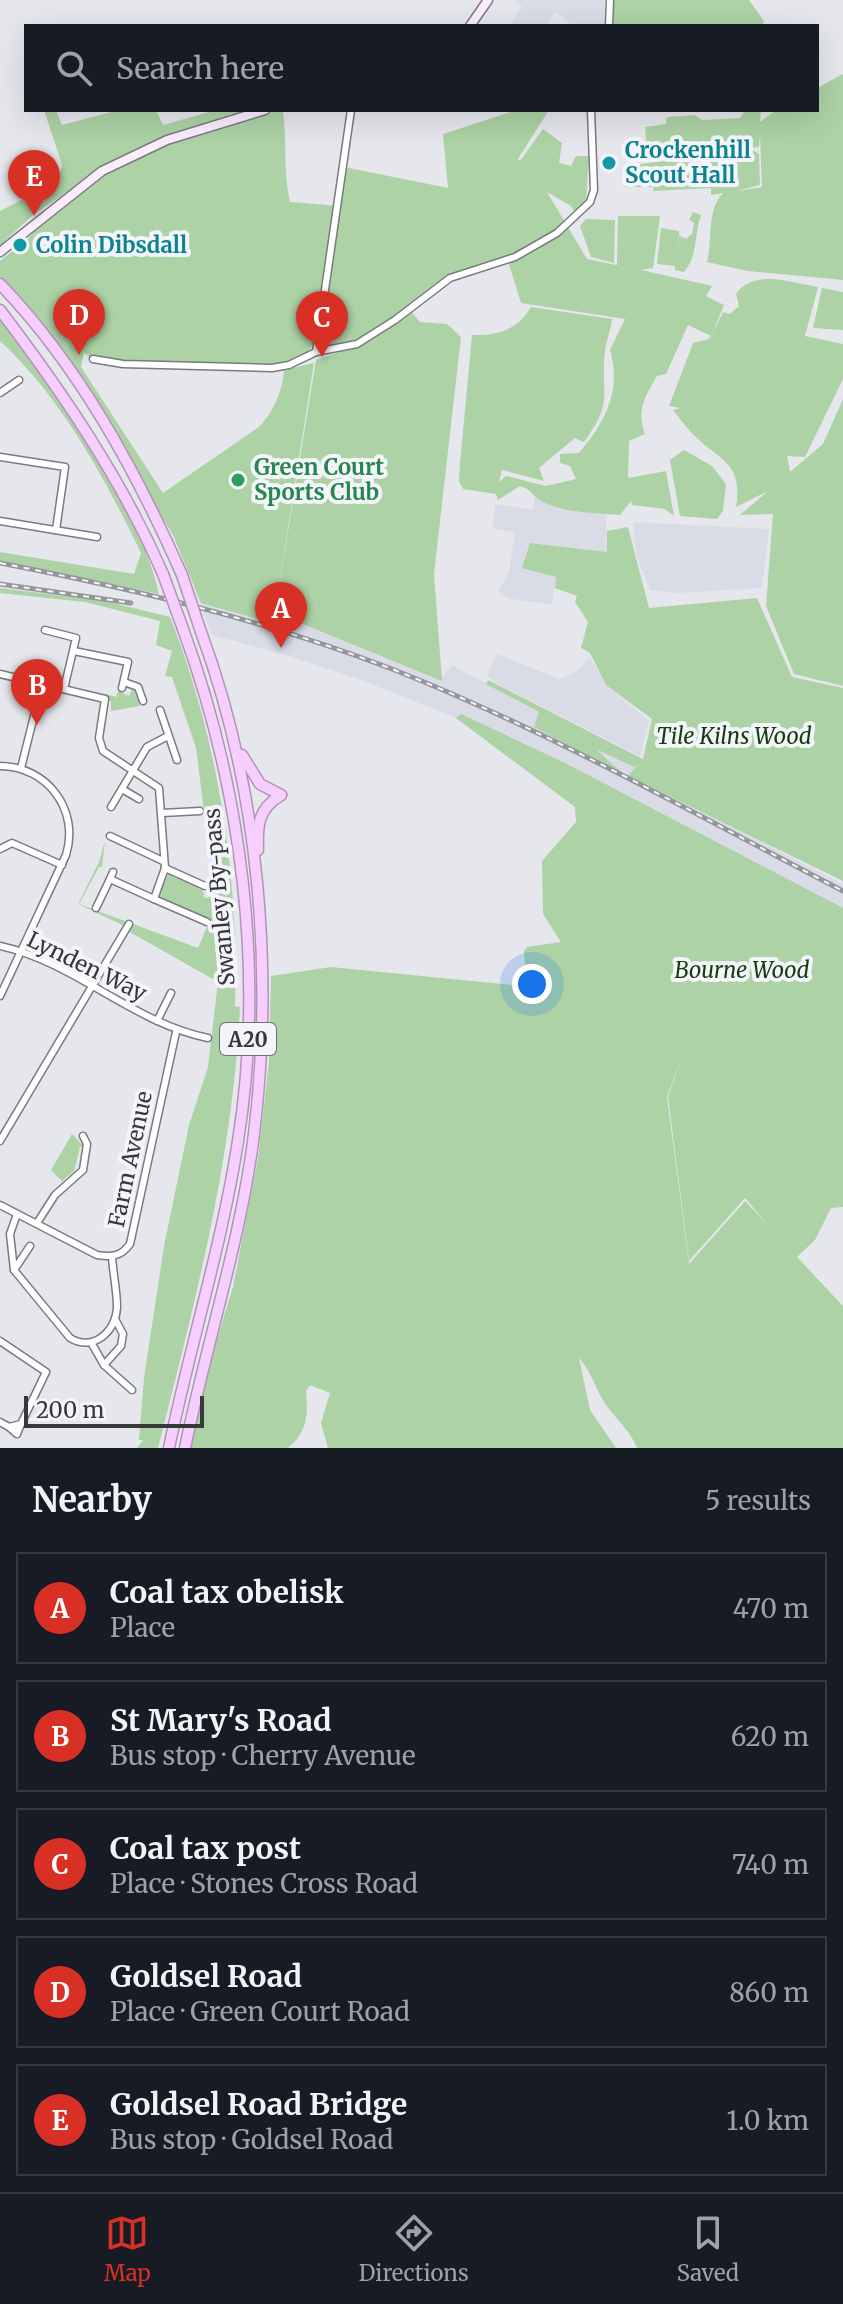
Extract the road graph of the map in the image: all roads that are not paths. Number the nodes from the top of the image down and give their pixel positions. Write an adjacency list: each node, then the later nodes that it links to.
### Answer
1 (488, 0): 3 (main road)
2 (610, 0): 4 (street)
3 (471, 24)
4 (609, 24)
5 (258, 112): 8 (main road)
6 (351, 112): 11 (street)
7 (591, 112): 11 (street)
8 (0, 252)
9 (0, 284): 20 (highway, A20, bridge)
10 (0, 310): 71 (highway, Swanley By-pass / A20, bridge)
11 (316, 352): 12 (street)
12 (93, 359)
13 (19, 380): 14 (street)
14 (0, 393)
15 (0, 457): 17 (street)
16 (0, 521): 17 (street)
17 (56, 530): 18 (street)
18 (97, 537)
19 (45, 630): 21 (street)
20 (202, 637): 44 (highway, Swanley By-pass / A20); 44 (highway)
21 (74, 651): 24 (street); 25 (street)
22 (0, 674): 23 (street)
23 (42, 684): 24 (street); 30 (street)
24 (64, 689): 31 (street)
25 (143, 701)
26 (160, 710): 27 (street)
27 (168, 736): 28 (street); 31 (street)
28 (177, 760)
29 (0, 766): 30 (street)
30 (21, 768): 40 (street)
31 (133, 770): 32 (street); 36 (street)
32 (122, 789): 33 (street); 34 (street)
33 (139, 799)
34 (111, 807)
35 (200, 811): 36 (street)
36 (162, 813): 39 (street)
37 (110, 836): 39 (street)
38 (0, 849): 40 (street)
39 (164, 864): 41 (street); 42 (street)
40 (62, 865): 48 (street)
41 (205, 886)
42 (154, 899): 43 (street); 45 (street)
43 (96, 908)
44 (258, 921): 72 (highway, Swanley By-pass / A20)
45 (207, 922)
46 (129, 924): 49 (street)
47 (0, 946): 48 (street, Lynden Way)
48 (20, 950): 49 (street, Lynden Way); 51 (street)
49 (95, 987): 52 (street, Lynden Way); 56 (street)
50 (171, 993): 52 (street, Lynden Way)
51 (0, 996)
52 (157, 1021): 53 (street, Lynden Way)
53 (176, 1032): 54 (street, Lynden Way); 61 (street, Farm Avenue)
54 (208, 1038)
55 (83, 1136): 59 (street)
56 (0, 1141)
57 (0, 1205): 58 (street, Farm Avenue)
58 (17, 1214): 59 (street, Farm Avenue); 62 (street)
59 (37, 1223): 61 (street, Farm Avenue)
60 (30, 1246): 62 (street)
61 (112, 1257): 63 (street)
62 (14, 1270): 65 (street)
63 (115, 1319): 65 (street); 66 (street)
64 (0, 1341): 69 (street)
65 (92, 1344): 66 (street)
66 (104, 1365): 67 (street)
67 (132, 1390)
68 (0, 1422): 70 (street)
69 (21, 1424): 70 (street); 70 (street)
70 (9, 1427)
71 (169, 1448)
72 (185, 1448)

